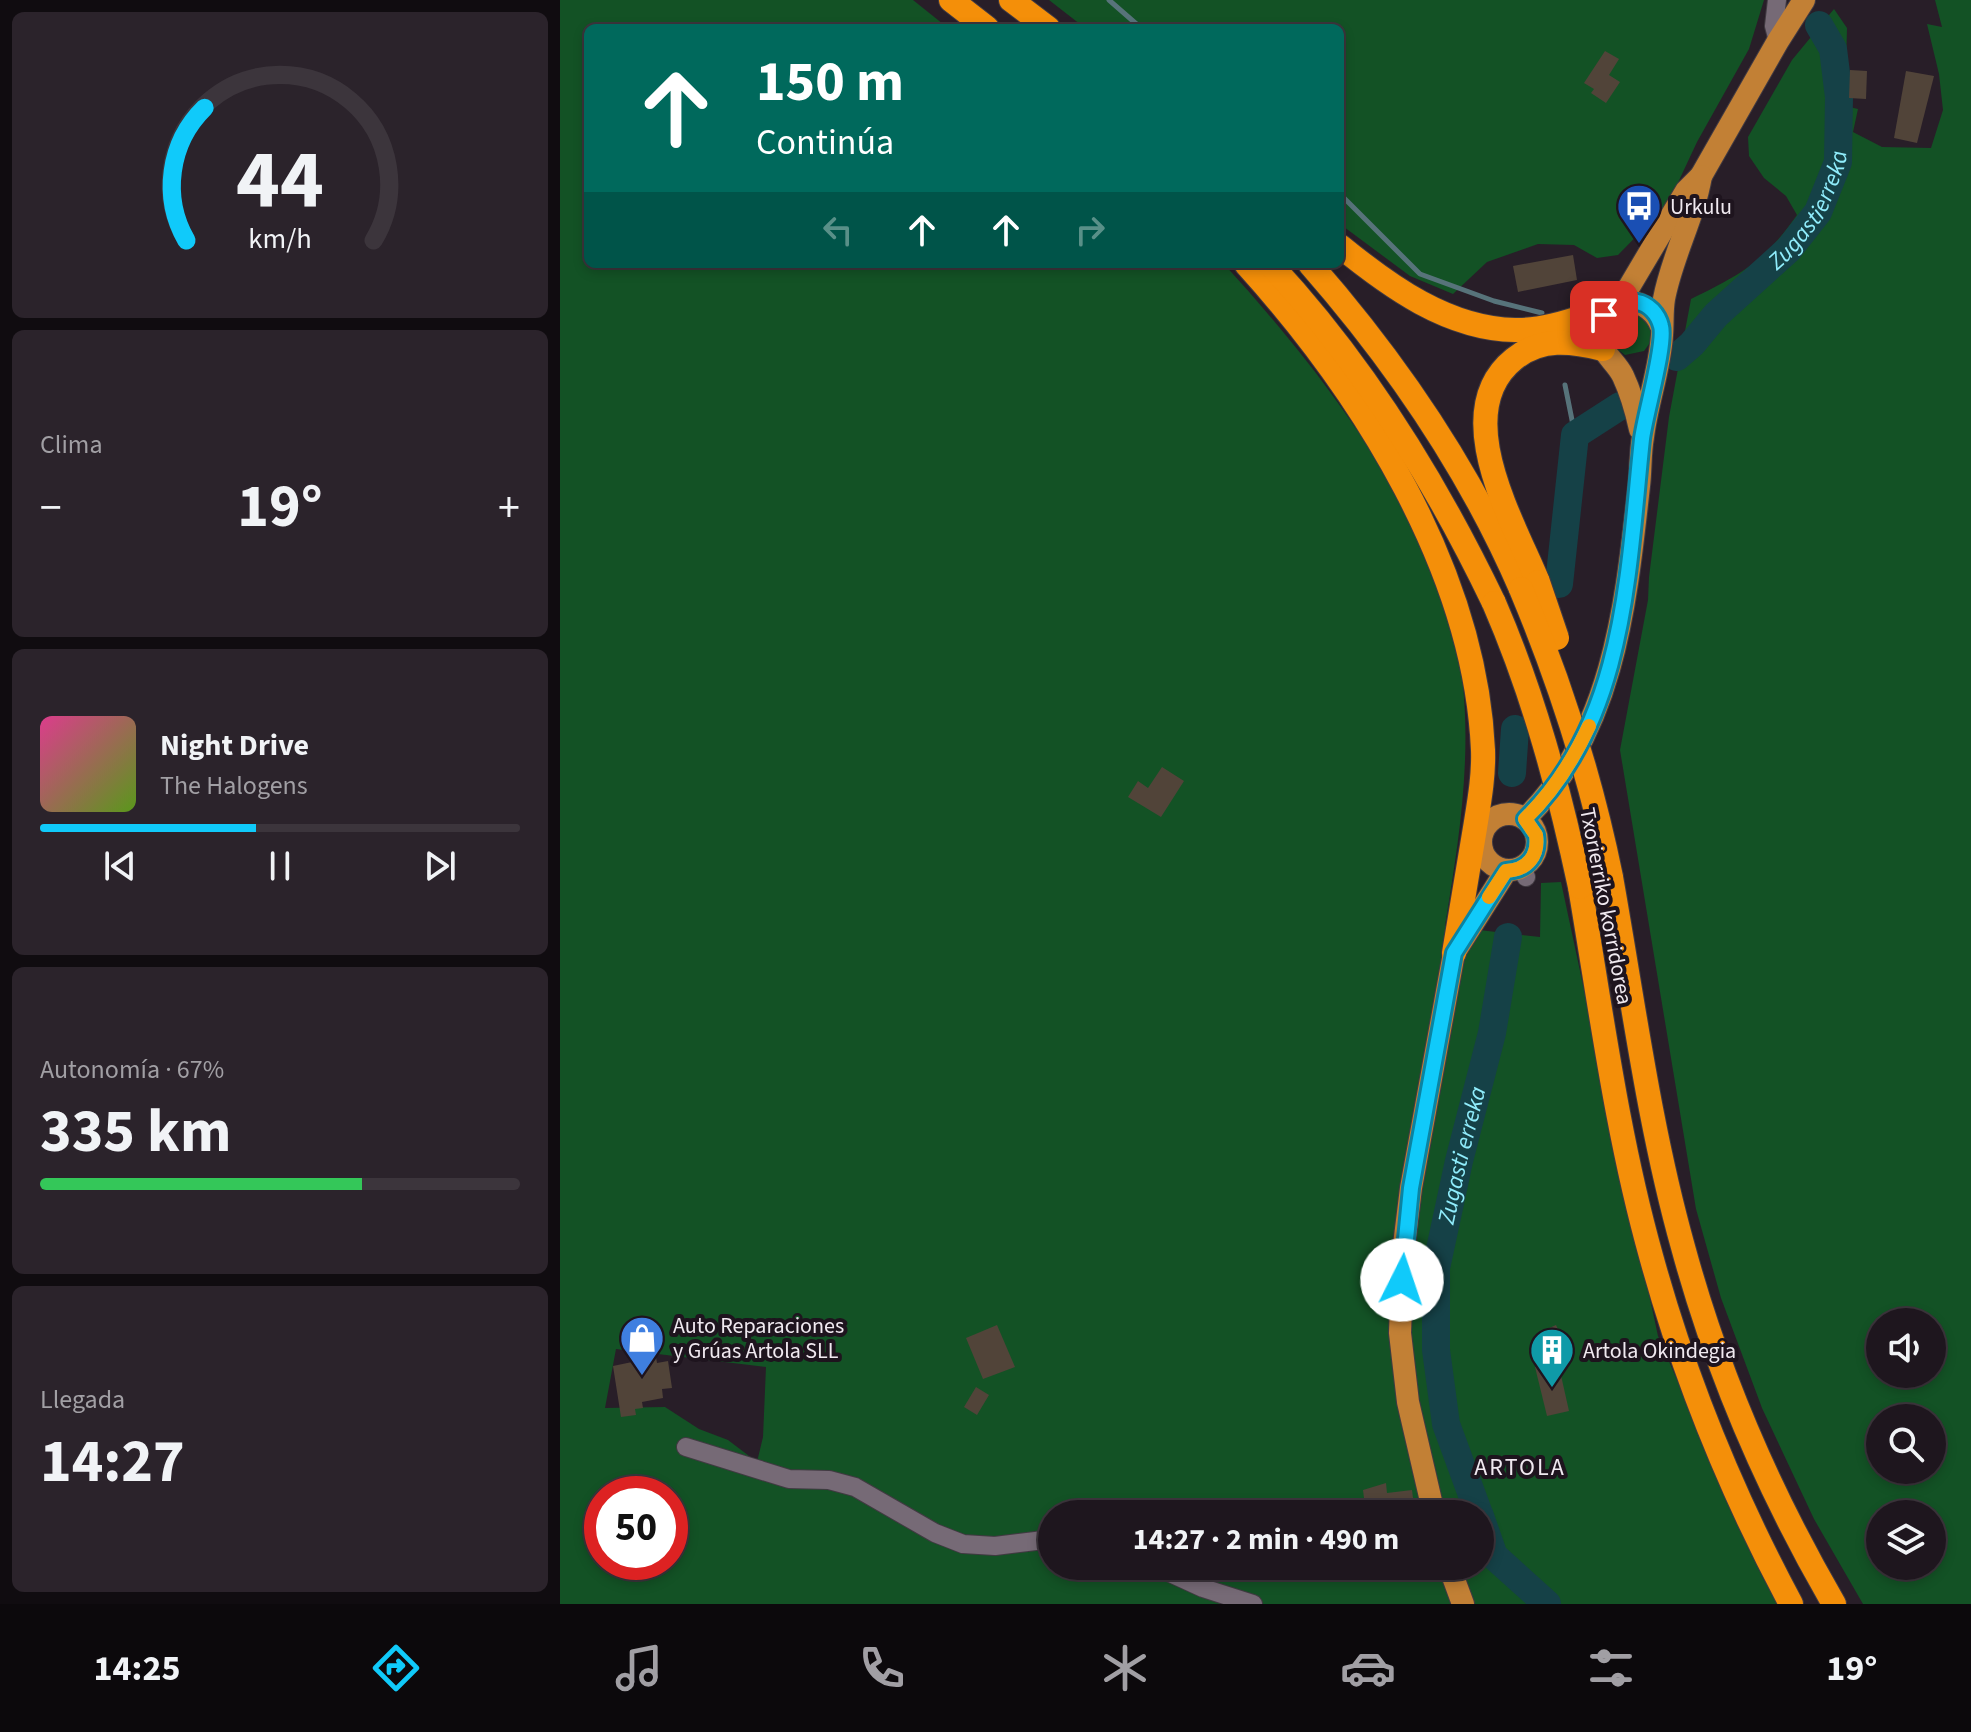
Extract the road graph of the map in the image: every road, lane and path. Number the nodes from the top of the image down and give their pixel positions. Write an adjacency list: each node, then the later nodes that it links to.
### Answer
1 (951, 0): 5 (highway)
2 (1011, 0): 6 (highway)
3 (1777, 0): 7 (street)
4 (1799, 9): 7 (main road)
5 (982, 24)
6 (1043, 24)
7 (1778, 41): 8 (main road)
8 (1701, 176): 13 (main road); 14 (main road)
9 (1344, 249): 13 (highway)
10 (1249, 268): 18 (highway)
11 (1274, 268): 32 (highway, Txorierriko korridorea, bridge)
12 (1313, 268): 17 (highway)
13 (1614, 306): 14 (main road); 15 (main road)
14 (1661, 335): 15 (main road); 16 (main road)
15 (1608, 355): 16 (main road); 17 (highway)
16 (1642, 438): 19 (main road)
17 (1530, 586): 33 (highway, Txorierriko korridorea, bridge)
18 (1483, 767): 20 (highway); 23 (highway)
19 (1525, 819): 20 (main road); 22 (main road)
20 (1493, 820): 21 (main road)
21 (1484, 856): 22 (main road); 23 (main road)
22 (1518, 872): 24 (main road)
23 (1460, 917): 24 (highway)
24 (1454, 953): 26 (main road)
25 (686, 1447): 27 (street)
26 (1431, 1500)
27 (1038, 1541)
28 (1186, 1580): 30 (street)
29 (1454, 1580): 31 (main road)
30 (1253, 1604)
31 (1463, 1604)
32 (1791, 1604)
33 (1834, 1604)

